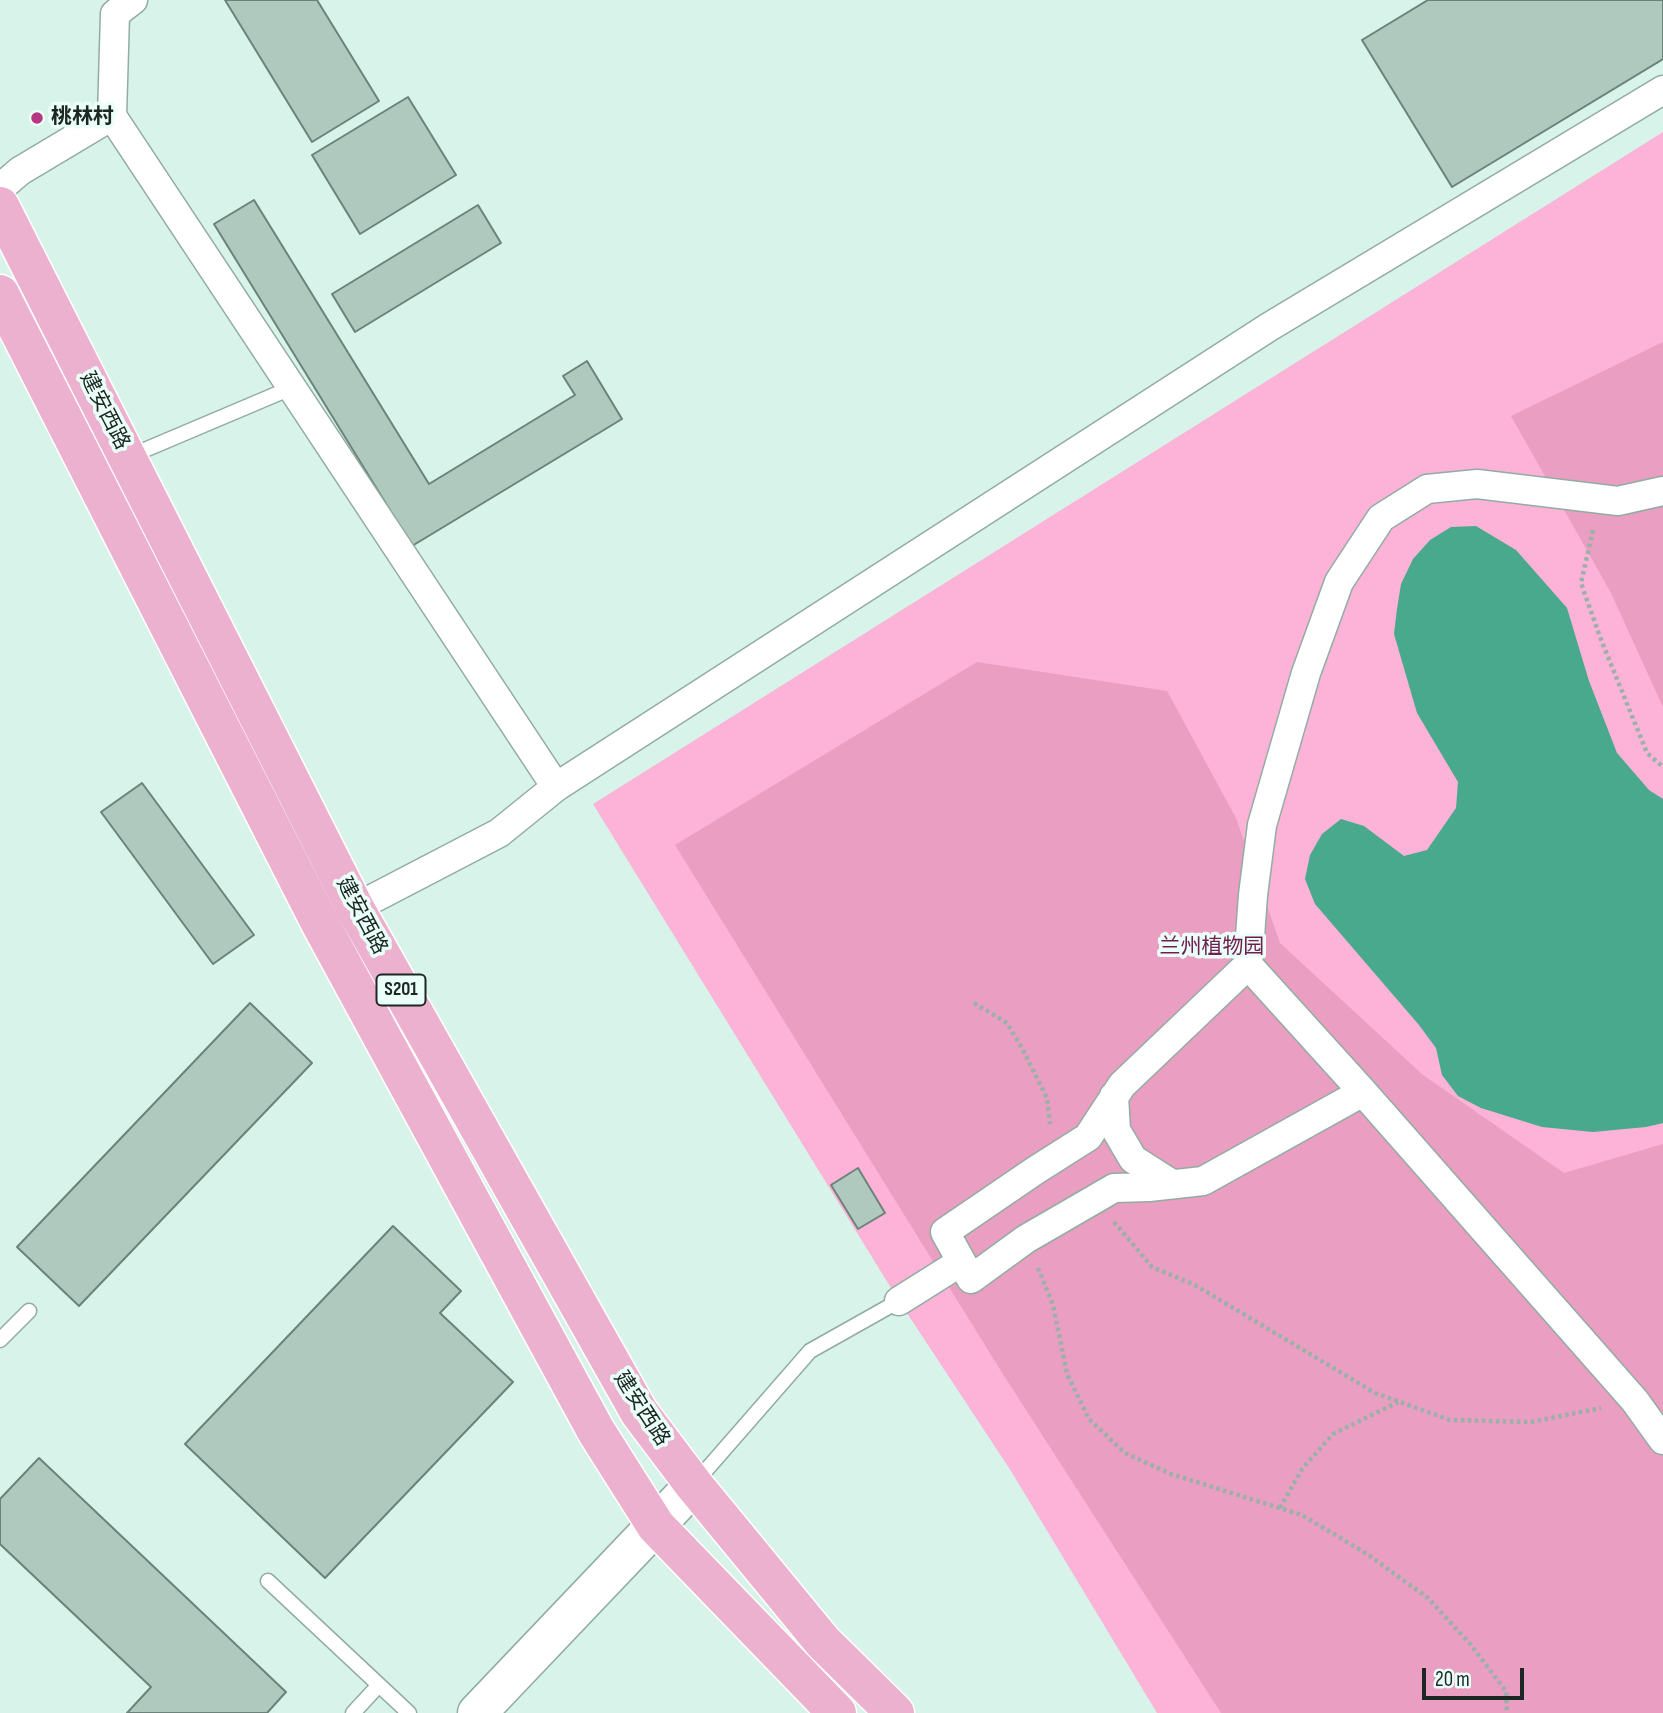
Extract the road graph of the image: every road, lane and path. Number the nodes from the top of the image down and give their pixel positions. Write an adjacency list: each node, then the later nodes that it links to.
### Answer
1 (133, 0): 3 (street)
2 (1663, 90): 12 (street)
3 (112, 117): 4 (street); 7 (street)
4 (0, 188)
5 (0, 206): 8 (main road, 建安西路 / S201)
6 (0, 294): 14 (main road, 建安西路 / S201)
7 (291, 388): 8 (lane); 12 (street)
8 (127, 457): 13 (main road, 建安西路 / S201)
9 (1663, 491): 10 (street)
10 (1600, 499): 11 (path); 15 (street)
11 (1663, 767)
12 (556, 787): 13 (street)
13 (355, 908): 14 (street); 30 (main road, 建安西路 / S201)
14 (320, 923): 32 (main road, 建安西路 / S201)
15 (1248, 965): 17 (street); 18 (street)
16 (974, 1003): 19 (path)
17 (1363, 1092): 20 (street); 27 (street)
18 (1114, 1096): 19 (street); 20 (street)
19 (1036, 1170): 23 (street)
20 (1172, 1184): 21 (street)
21 (1095, 1199): 22 (street); 28 (path)
22 (1026, 1239): 23 (street); 31 (path)
23 (961, 1262): 24 (street)
24 (899, 1301): 30 (lane)
25 (29, 1311): 26 (lane)
26 (0, 1340)
27 (1635, 1401): 28 (path); 29 (street)
28 (1399, 1402): 31 (path)
29 (1663, 1440)
30 (694, 1485): 32 (street); 39 (main road, 建安西路 / S201)
31 (1280, 1508): 40 (path)
32 (656, 1526): 37 (street); 38 (main road, 建安西路 / S201)
33 (268, 1581): 34 (lane)
34 (379, 1686): 35 (lane); 36 (lane)
35 (353, 1713)
36 (409, 1713)
37 (477, 1713)
38 (837, 1713)
39 (895, 1713)
40 (1507, 1713)

